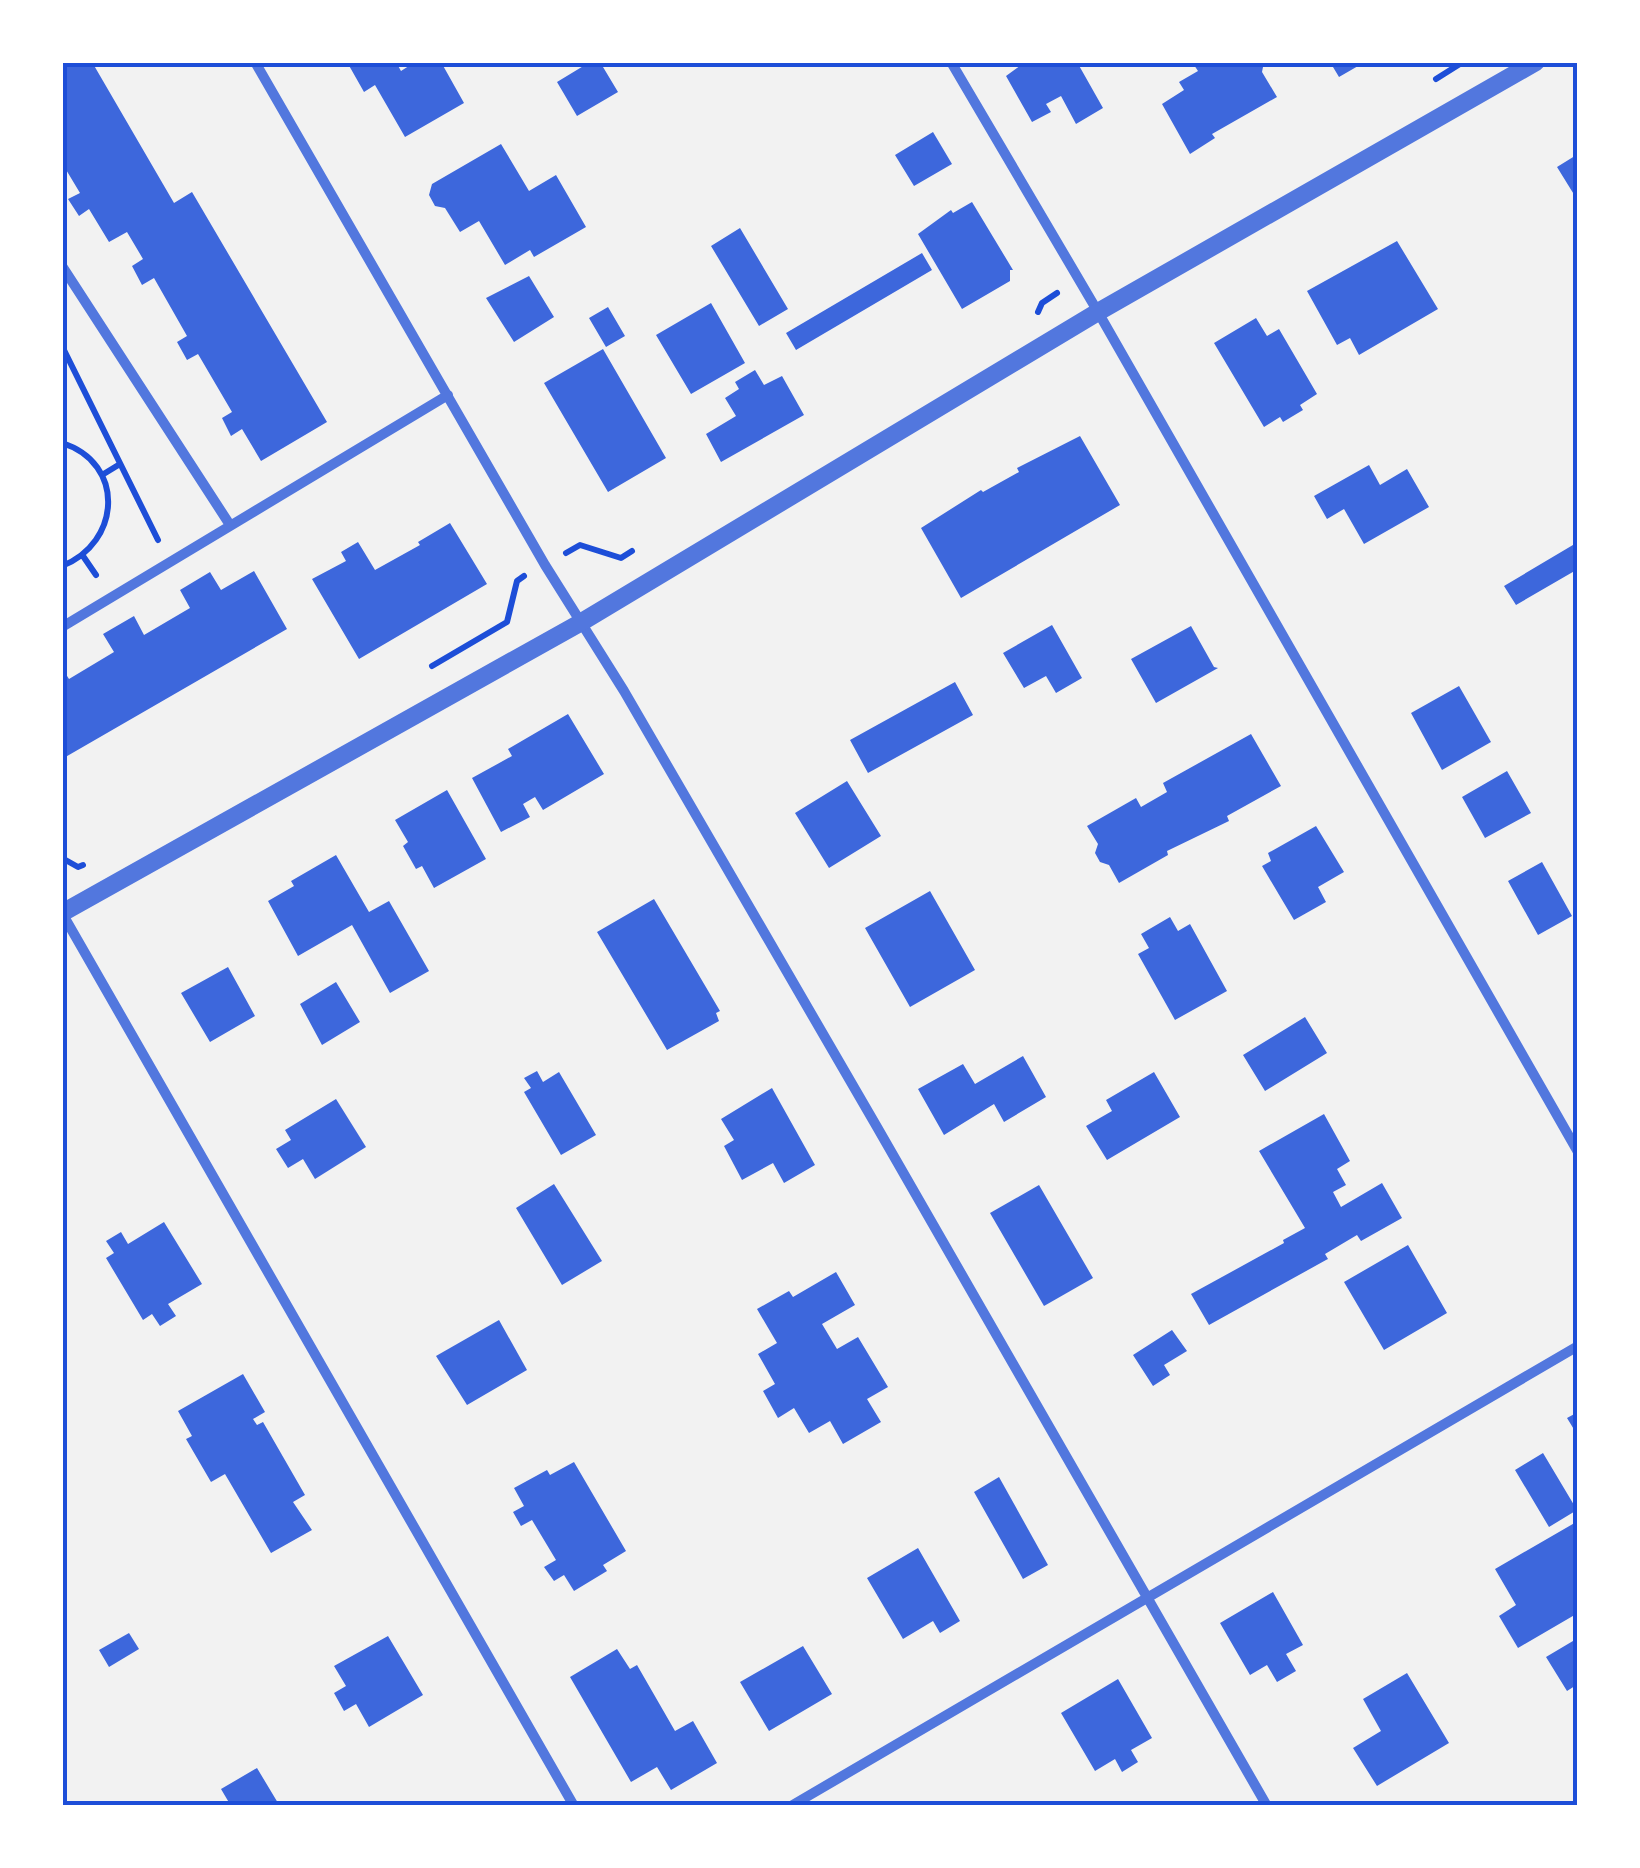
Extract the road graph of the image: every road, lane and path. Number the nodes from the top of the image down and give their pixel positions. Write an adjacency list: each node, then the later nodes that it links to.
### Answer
1 (255, 62): 7 (street)
2 (951, 62): 5 (street)
3 (1536, 62): 5 (street)
4 (62, 266): 11 (street)
5 (1098, 312): 14 (street); 17 (street)
6 (62, 346): 9 (path)
7 (448, 395): 11 (street); 14 (street)
8 (62, 443): 10 (path)
9 (120, 464): 10 (path); 12 (path)
10 (102, 475): 13 (path)
11 (230, 525): 12 (street)
12 (170, 564): 15 (street)
13 (62, 566)
14 (580, 623): 16 (street); 19 (street)
15 (62, 627)
16 (62, 913): 20 (street)
17 (1578, 1152)
18 (1578, 1346): 19 (street)
19 (1146, 1598): 21 (street); 22 (street)
20 (574, 1806)
21 (791, 1806)
22 (1267, 1806)

